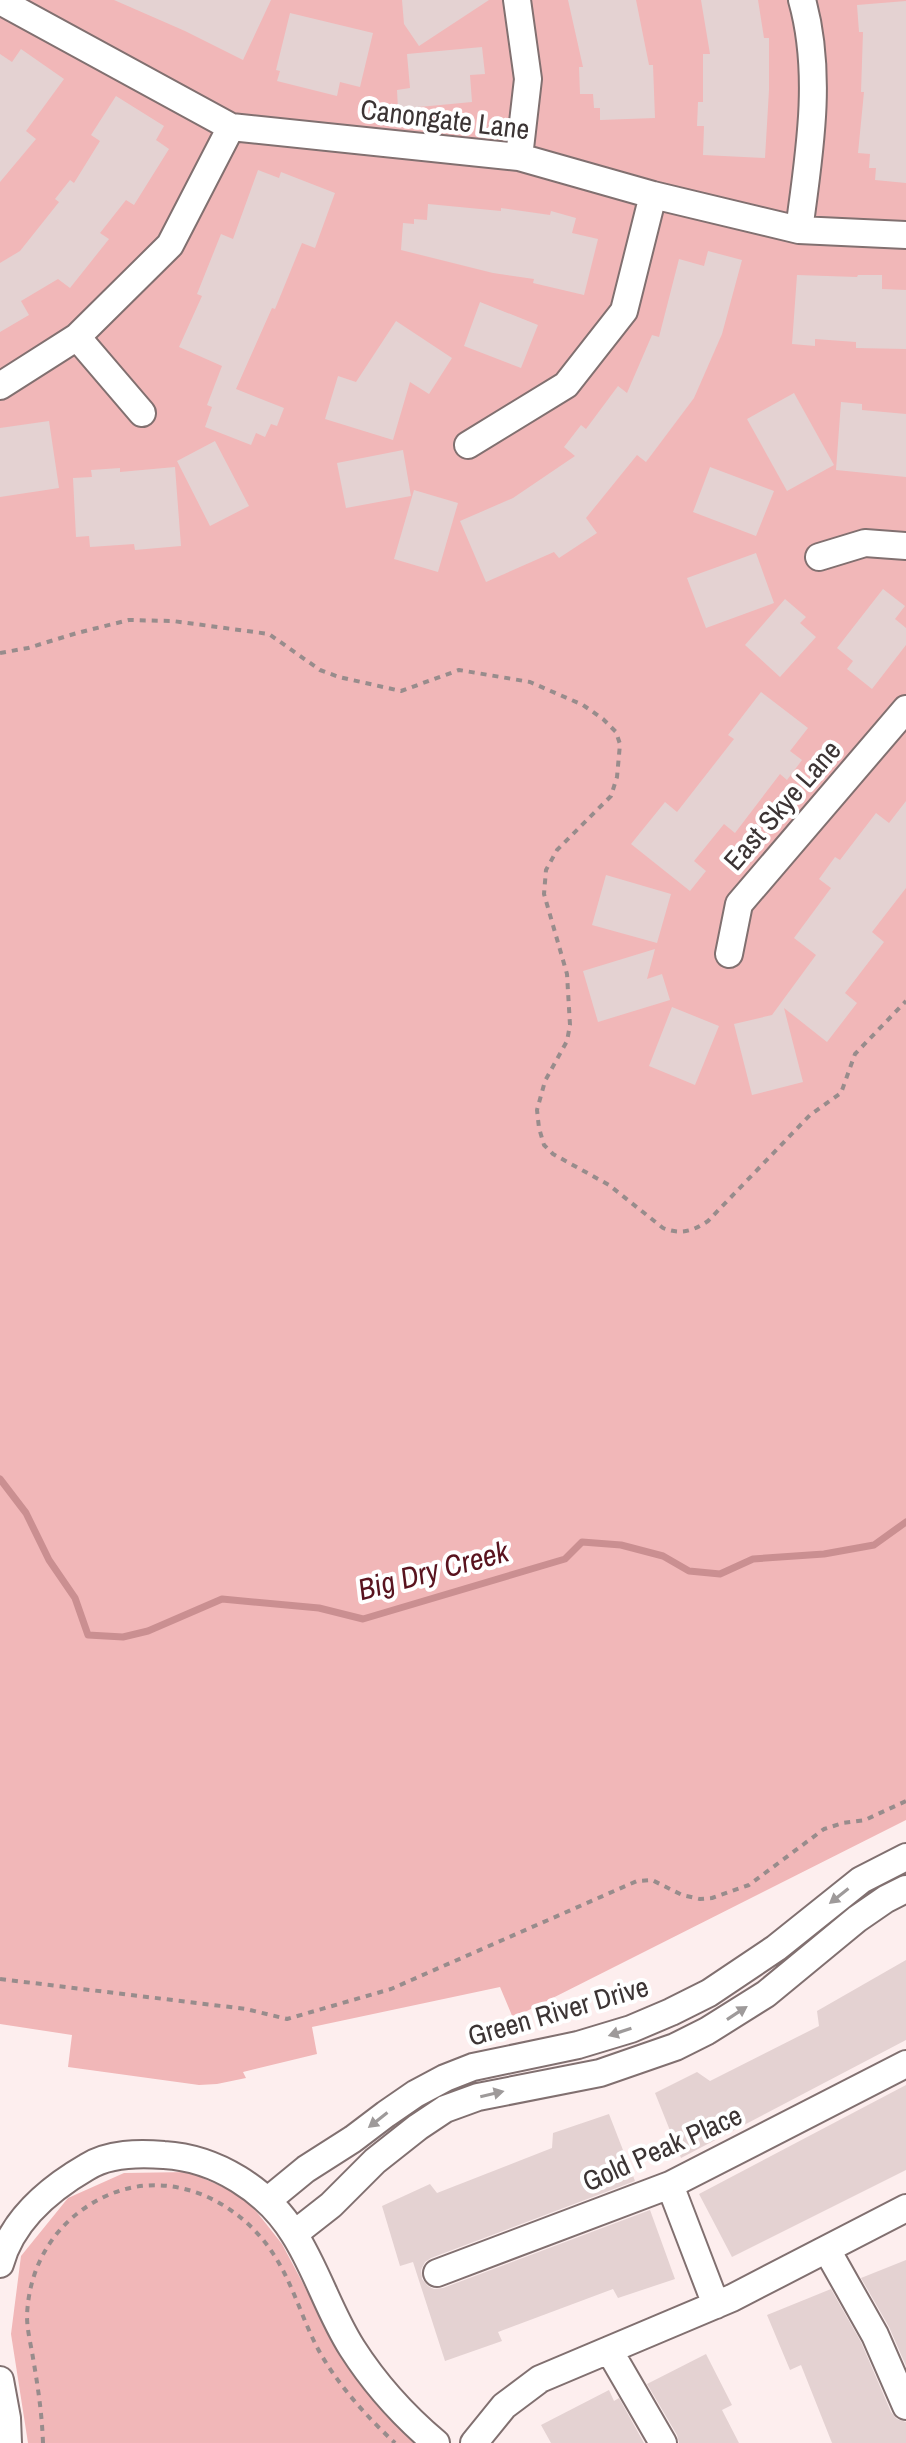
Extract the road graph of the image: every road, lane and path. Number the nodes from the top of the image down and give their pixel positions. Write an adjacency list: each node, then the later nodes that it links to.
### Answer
1 (517, 0): 5 (street)
2 (802, 0): 7 (street)
3 (0, 1): 4 (street, Canongate Lane)
4 (231, 127): 5 (street, Canongate Lane); 9 (street)
5 (519, 157): 6 (street, Canongate Lane)
6 (653, 195): 7 (street, Canongate Lane); 12 (street)
7 (799, 230): 8 (street, Canongate Lane)
8 (906, 235)
9 (77, 337): 10 (street); 11 (street)
10 (0, 386)
11 (142, 413)
12 (468, 445)
13 (906, 546): 14 (street)
14 (819, 557)
15 (0, 653): 18 (path)
16 (906, 709): 17 (street, East Skye Lane)
17 (729, 954)
18 (906, 1001)
19 (906, 1801): 22 (path)
20 (906, 1857): 25 (street, Green River Drive, one-way to 25)
21 (906, 1889): 27 (street, one-way to 21)
22 (0, 1979)
23 (906, 2064): 24 (street, Gold Peak Place)
24 (670, 2185): 30 (street, Gold Peak Place); 31 (street)
25 (267, 2201): 27 (street); 29 (street)
26 (906, 2208): 28 (street)
27 (294, 2234): 38 (street)
28 (827, 2250): 31 (street); 34 (street)
29 (0, 2264)
30 (437, 2273)
31 (716, 2305): 32 (street)
32 (609, 2350): 39 (street); 40 (street)
33 (0, 2380): 35 (street)
34 (906, 2406)
35 (8, 2443)
36 (43, 2443): 37 (path)
37 (396, 2443)
38 (436, 2443)
39 (474, 2443)
40 (663, 2443)

